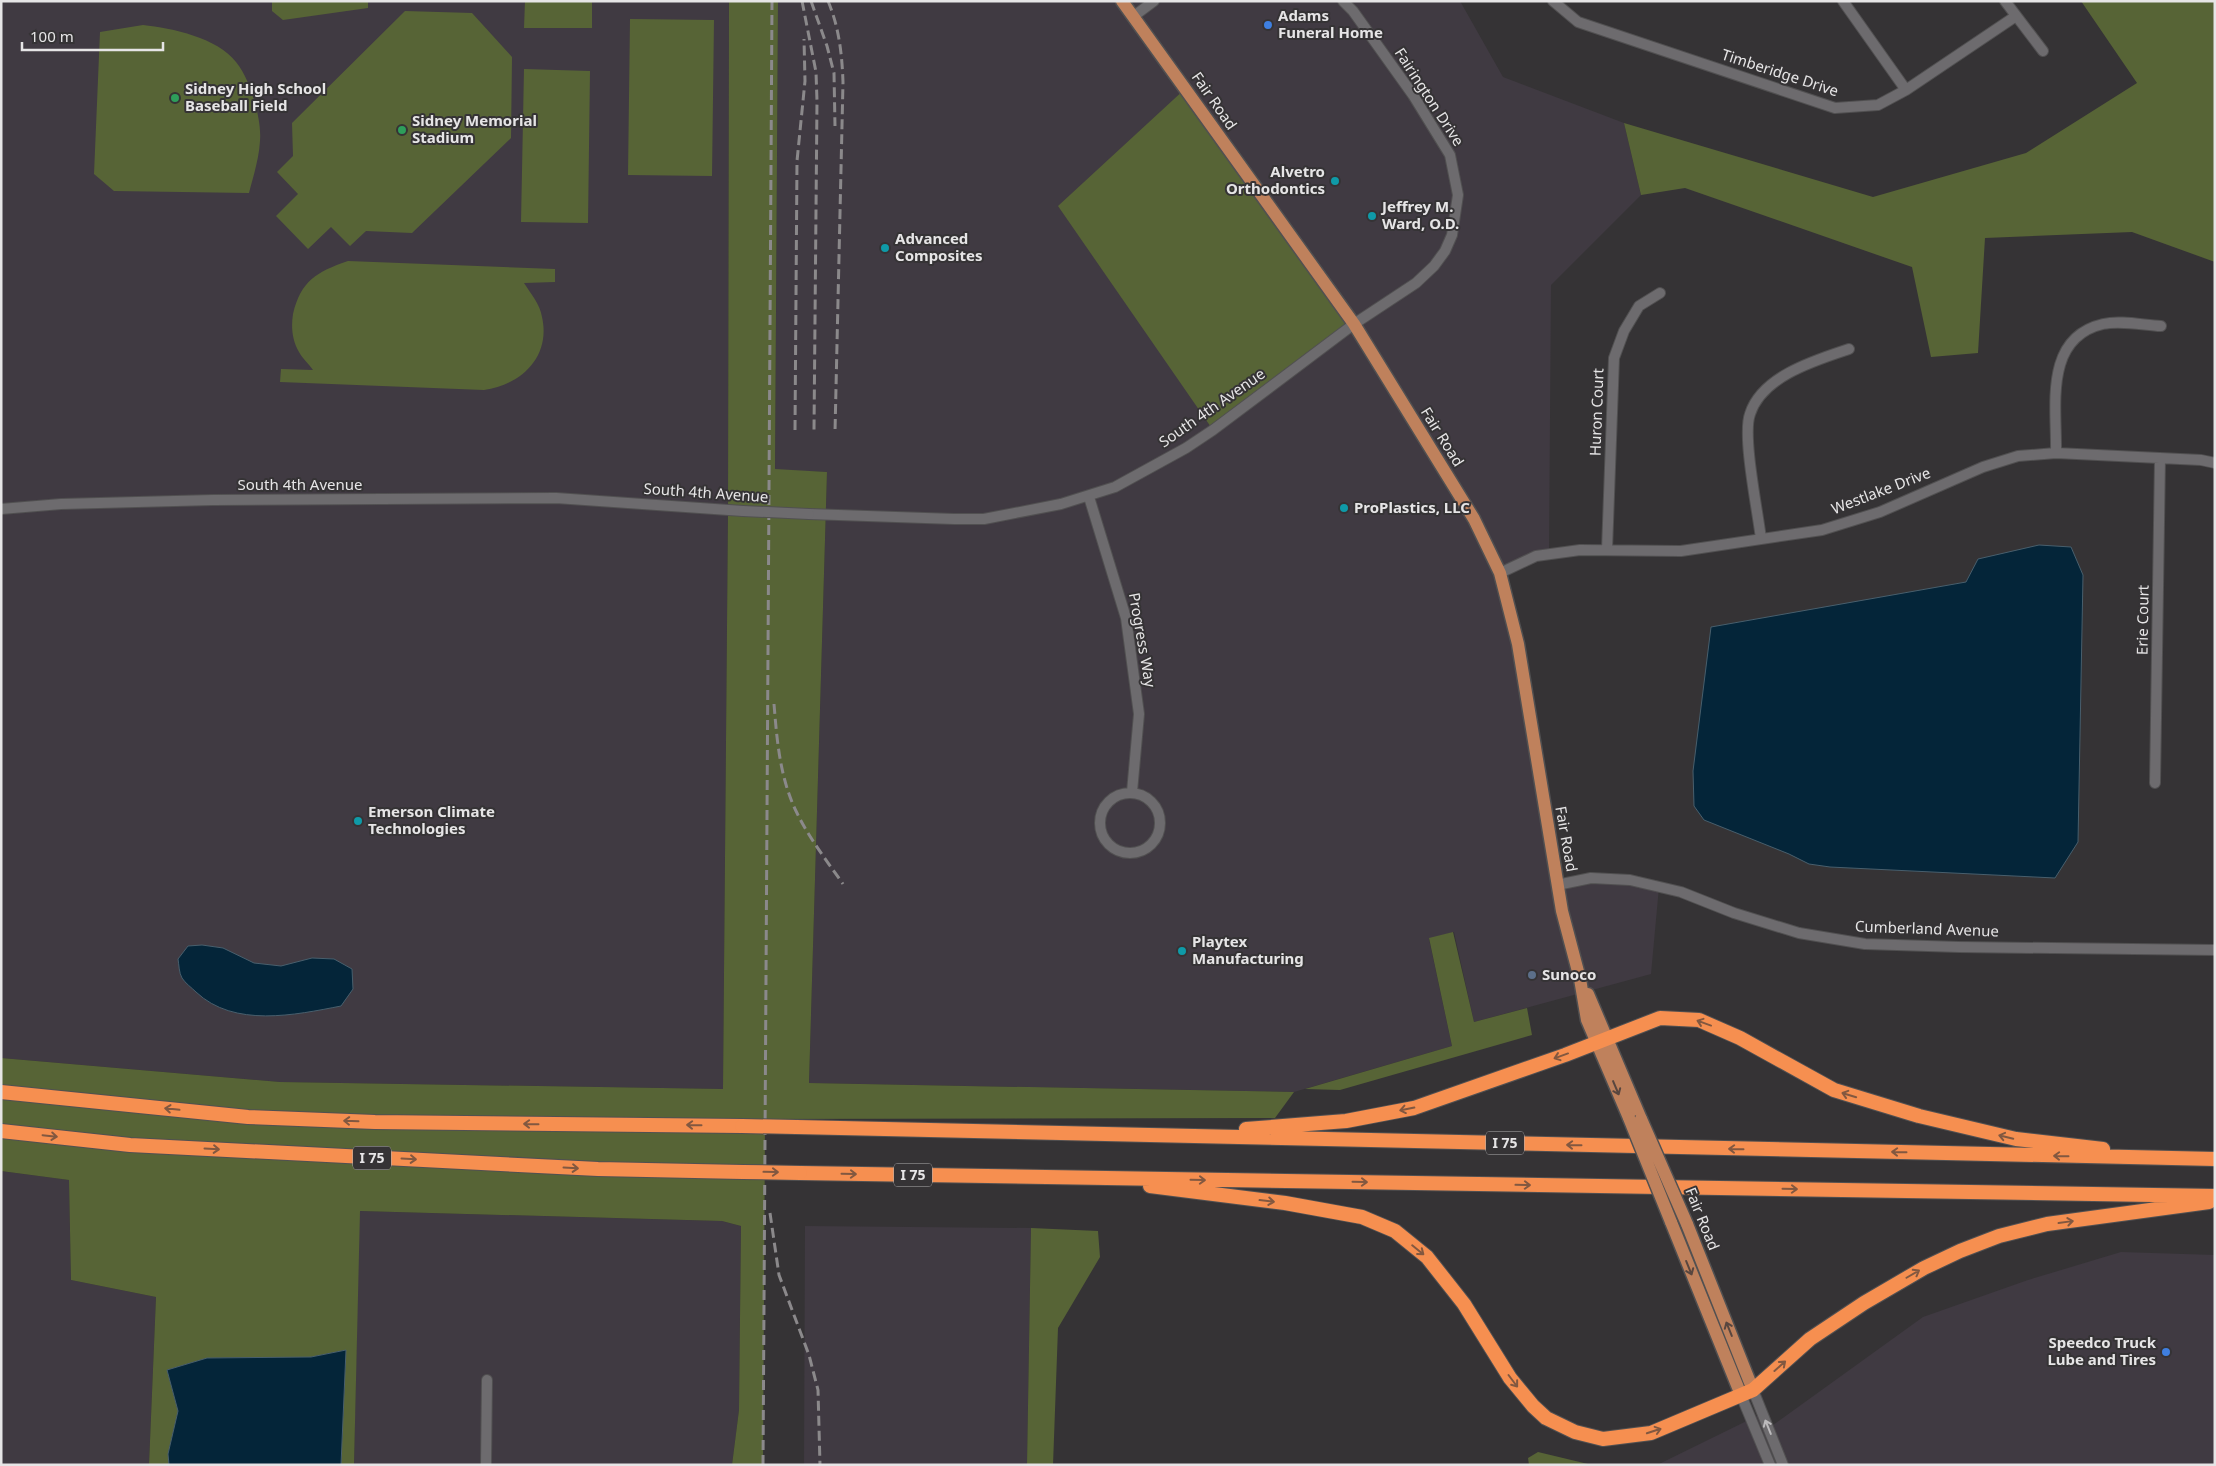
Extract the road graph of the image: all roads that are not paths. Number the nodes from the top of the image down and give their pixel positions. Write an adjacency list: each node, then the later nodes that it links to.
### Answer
1 (1122, 1): 7 (main road, Fair Road)
2 (1154, 1): 7 (street)
3 (1343, 1): 12 (street, Fairington Drive)
4 (1552, 1): 10 (street, Timberidge Drive)
5 (1843, 1): 10 (street)
6 (2005, 1): 8 (street)
7 (1134, 16): 12 (main road, Fair Road)
8 (2016, 16): 9 (street); 10 (street, Timberidge Drive)
9 (2042, 51)
10 (1906, 90)
11 (1660, 292): 21 (street, Huron Court)
12 (1354, 324): 18 (street, South 4th Avenue); 22 (main road, Fair Road)
13 (2160, 326): 15 (street)
14 (1849, 348): 20 (street)
15 (2056, 453): 16 (street, Westlake Drive); 20 (street, Westlake Drive)
16 (2160, 458): 17 (street, Westlake Drive); 23 (street, Erie Court)
17 (2215, 463)
18 (1090, 496): 19 (street, South 4th Avenue, bridge); 24 (street, Progress Way)
19 (1, 509)
20 (1761, 539): 21 (street, Westlake Drive)
21 (1607, 550): 22 (street, Westlake Drive)
22 (1500, 573): 25 (main road, Fair Road)
23 (2155, 783)
24 (1132, 792): 24 (street)
25 (1557, 885): 26 (street, Cumberland Avenue); 27 (main road, Fair Road)
26 (2215, 950)
27 (1601, 1041): 29 (main road, Fair Road); 31 (highway, one-way to 31); 32 (highway, one-way to 27)
28 (1, 1092): 31 (highway, I 75, one-way to 28, bridge)
29 (1635, 1119): 38 (main road, Fair Road, one-way to 38, bridge); 38 (main road, Fair Road, one-way to 29, bridge)
30 (1, 1131): 34 (highway, I 75, one-way to 34, bridge)
31 (1068, 1133): 32 (highway, I 75, one-way to 31)
32 (2193, 1159): 33 (highway, I 75)
33 (2215, 1160)
34 (1027, 1177): 35 (highway, I 75, one-way to 35); 38 (highway, one-way to 38)
35 (2215, 1196)
36 (2215, 1202): 38 (highway, one-way to 36)
37 (486, 1380): 39 (street)
38 (1747, 1393): 40 (street, Fair Road); 41 (street, Fair Road, one-way to 38)
39 (486, 1465)
40 (1770, 1465)
41 (1783, 1465)

